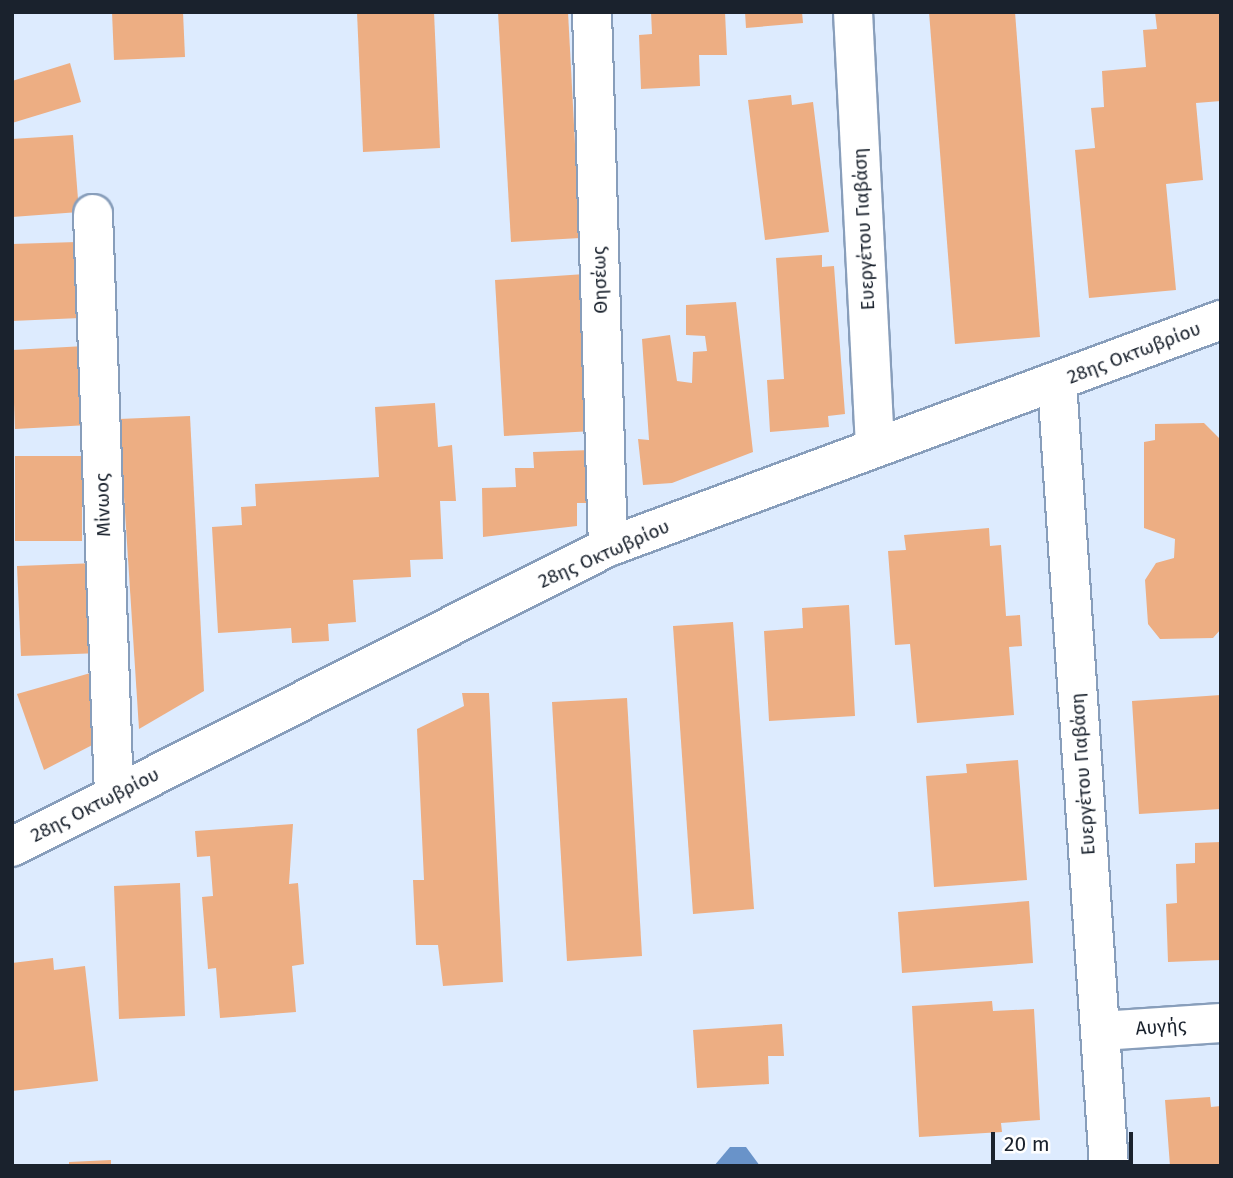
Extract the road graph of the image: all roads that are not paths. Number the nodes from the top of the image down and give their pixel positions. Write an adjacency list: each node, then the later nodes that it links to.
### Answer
1 (592, 12): 7 (street, Θησέως)
2 (853, 12): 6 (street, Ευεργέτου Γιαβάση)
3 (93, 214): 8 (street, Μίνωος)
4 (1221, 320): 5 (street, 28ης Οκτωβρίου)
5 (1057, 382): 6 (street, 28ης Οκτωβρίου); 11 (street, Ευεργέτου Γιαβάση)
6 (875, 445): 7 (street, 28ης Οκτωβρίου)
7 (608, 547): 8 (street, 28ης Οκτωβρίου)
8 (114, 796): 9 (street, 28ης Οκτωβρίου)
9 (12, 847)
10 (1221, 1023): 11 (street, Αυγής)
11 (1101, 1031): 12 (street, Ευεργέτου Γιαβάση)
12 (1109, 1166)

